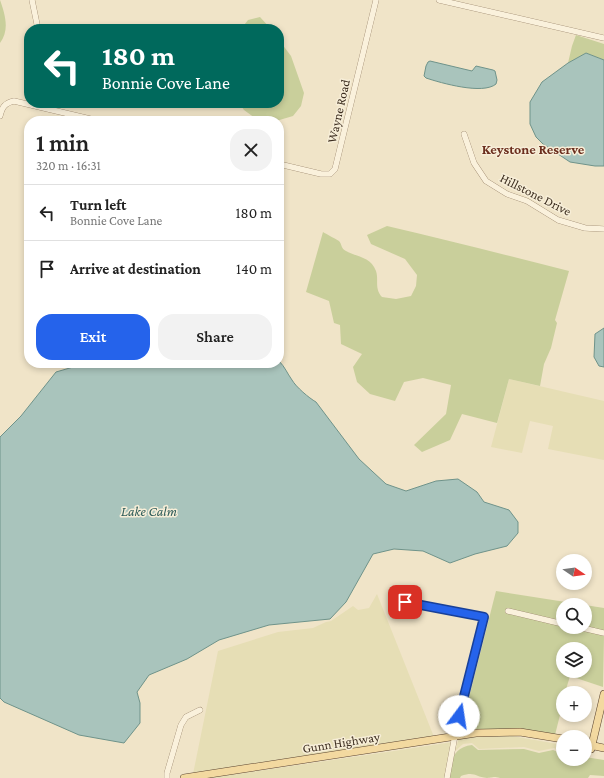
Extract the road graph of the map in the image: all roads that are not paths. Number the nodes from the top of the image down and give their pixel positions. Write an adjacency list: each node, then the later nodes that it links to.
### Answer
1 (32, 0): 4 (street)
2 (376, 0): 12 (street, Wayne Road)
3 (439, 0): 5 (street)
4 (37, 24)
5 (604, 38)
6 (24, 103): 9 (street)
7 (45, 108): 8 (street)
8 (54, 110): 10 (street)
9 (0, 116)
10 (79, 116)
11 (464, 134): 13 (street, Hillstone Drive)
12 (284, 165)
13 (604, 229)
14 (405, 602): 23 (street)
15 (508, 611): 16 (street)
16 (556, 622)
17 (592, 630): 18 (street)
18 (604, 633)
19 (604, 694): 22 (main road)
20 (200, 710): 31 (street)
21 (501, 732): 23 (main road, Gunn Highway); 24 (main road, Gunn Highway); 25 (main road, Gunn Highway)
22 (592, 734)
23 (454, 736): 30 (main road, Gunn Highway); 33 (street)
24 (556, 738)
25 (556, 742)
26 (592, 747): 28 (main road)
27 (592, 748): 29 (main road)
28 (604, 748)
29 (604, 752)
30 (194, 777): 32 (main road, Gunn Highway)
31 (167, 778)
32 (184, 778)
33 (447, 778)

